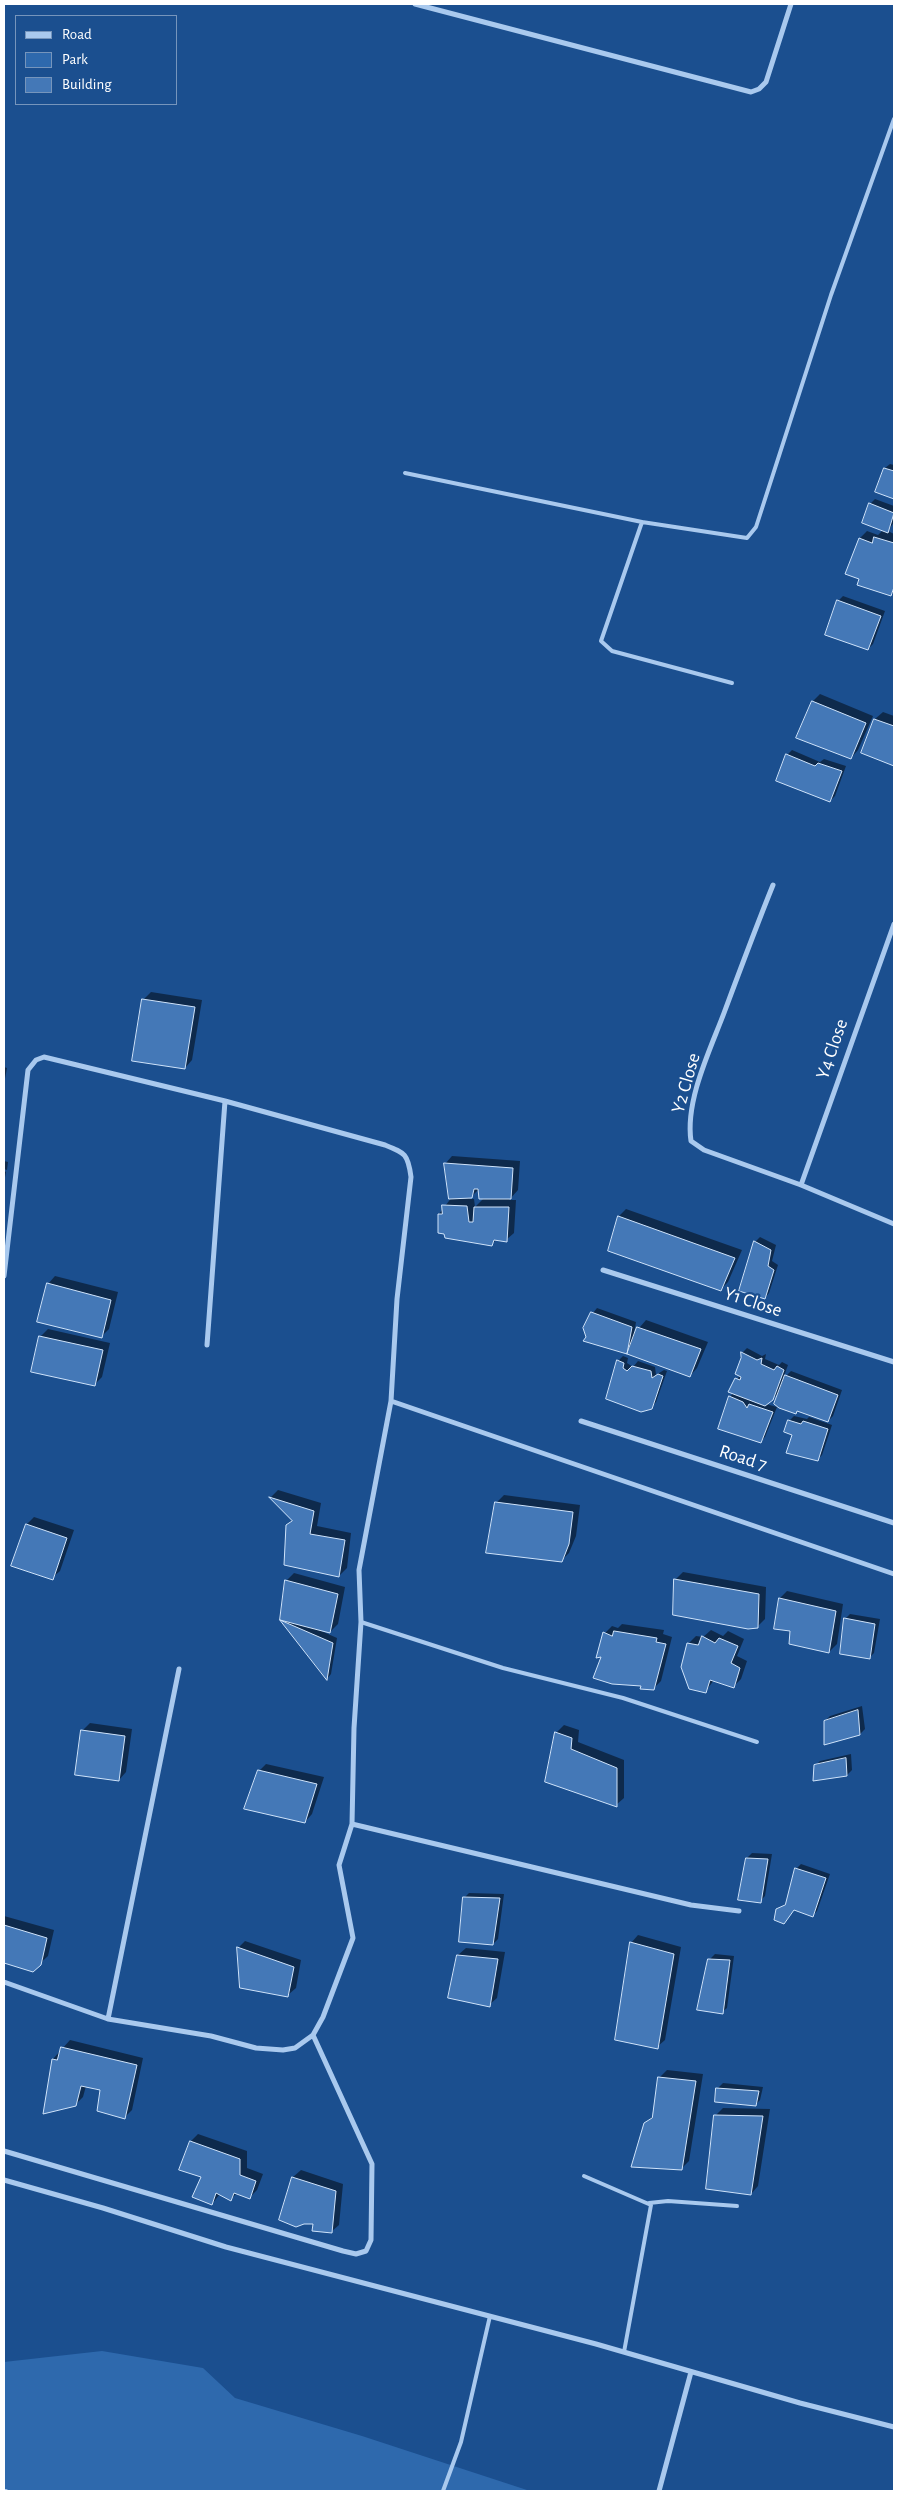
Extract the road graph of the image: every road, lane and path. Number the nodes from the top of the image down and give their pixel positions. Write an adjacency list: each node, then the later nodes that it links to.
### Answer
1 (415, 4): 2 (street)
2 (792, 4)
3 (894, 119): 5 (lane)
4 (405, 473): 5 (lane)
5 (642, 522): 6 (lane)
6 (732, 683)
7 (772, 885): 10 (street, Y2 Close)
8 (894, 924): 10 (street, Y4 Close)
9 (225, 1101): 13 (street); 14 (street); 16 (street)
10 (800, 1185): 11 (street, Y2 Close)
11 (894, 1224)
12 (603, 1270): 15 (street, Y1 Close)
13 (4, 1276)
14 (207, 1345)
15 (894, 1362)
16 (391, 1401): 19 (street); 20 (street)
17 (581, 1421): 18 (street, Road 7)
18 (894, 1524)
19 (894, 1574)
20 (361, 1622): 22 (lane); 23 (street)
21 (179, 1668): 26 (street)
22 (757, 1742)
23 (352, 1824): 24 (street); 27 (street)
24 (739, 1911)
25 (4, 1982): 26 (street)
26 (108, 2019): 27 (street)
27 (313, 2035): 28 (street)
28 (4, 2151)
29 (584, 2176): 31 (lane)
30 (4, 2180): 33 (street)
31 (649, 2203): 32 (lane); 34 (lane)
32 (736, 2206)
33 (490, 2316): 34 (street); 37 (lane)
34 (624, 2352): 35 (street)
35 (691, 2372): 36 (street); 38 (street)
36 (894, 2427)
37 (444, 2491)
38 (659, 2491)

